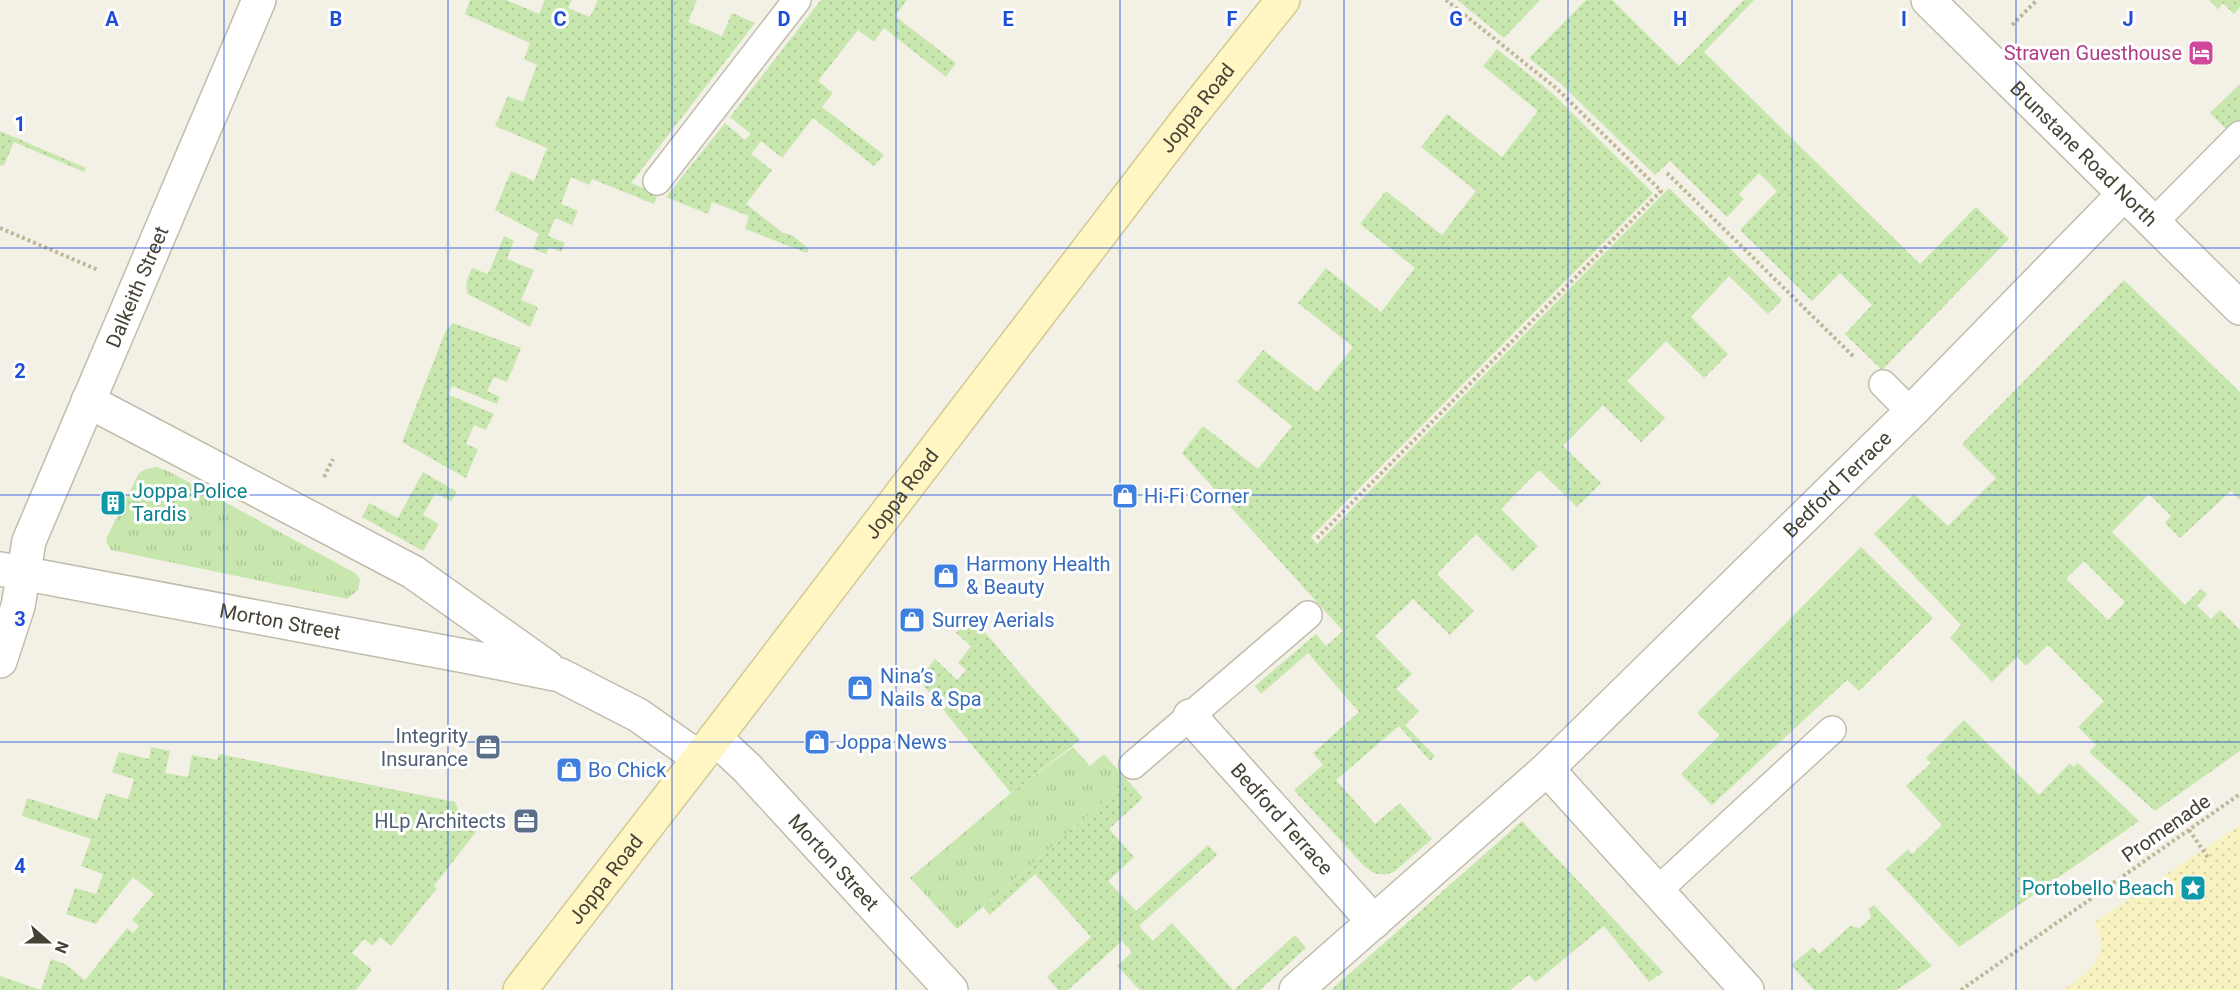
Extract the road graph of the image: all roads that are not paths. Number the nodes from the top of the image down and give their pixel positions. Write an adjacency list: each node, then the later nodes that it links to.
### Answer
1 (259, 0): 11 (street, Dalkeith Street)
2 (797, 0): 6 (lane)
3 (1283, 0): 19 (main road, Joppa Road)
4 (1928, 0): 7 (street, Brunstane Road North)
5 (2240, 135): 8 (lane)
6 (657, 181)
7 (2124, 194): 8 (street, Brunstane Road North); 12 (street, Bedford Terrace)
8 (2153, 223): 9 (street, Brunstane Road North)
9 (2240, 308)
10 (1883, 384): 12 (lane)
11 (87, 401): 13 (street, Dalkeith Street); 16 (street, Morton Street)
12 (1911, 412): 21 (street, Bedford Terrace)
13 (11, 572): 15 (street, Dalkeith Street); 16 (street, Morton Street)
14 (1308, 615): 17 (lane)
15 (0, 661)
16 (560, 675): 19 (street, Morton Street)
17 (1190, 716): 20 (lane); 23 (street, Bedford Terrace)
18 (1832, 730): 22 (lane)
19 (707, 748): 24 (main road, Joppa Road); 25 (street, Morton Street)
20 (1133, 765)
21 (1546, 770): 22 (street); 23 (street, Bedford Terrace)
22 (1657, 891): 27 (street)
23 (1374, 922): 26 (street, Bedford Terrace)
24 (520, 990)
25 (951, 990)
26 (1296, 990)
27 (1747, 990)

